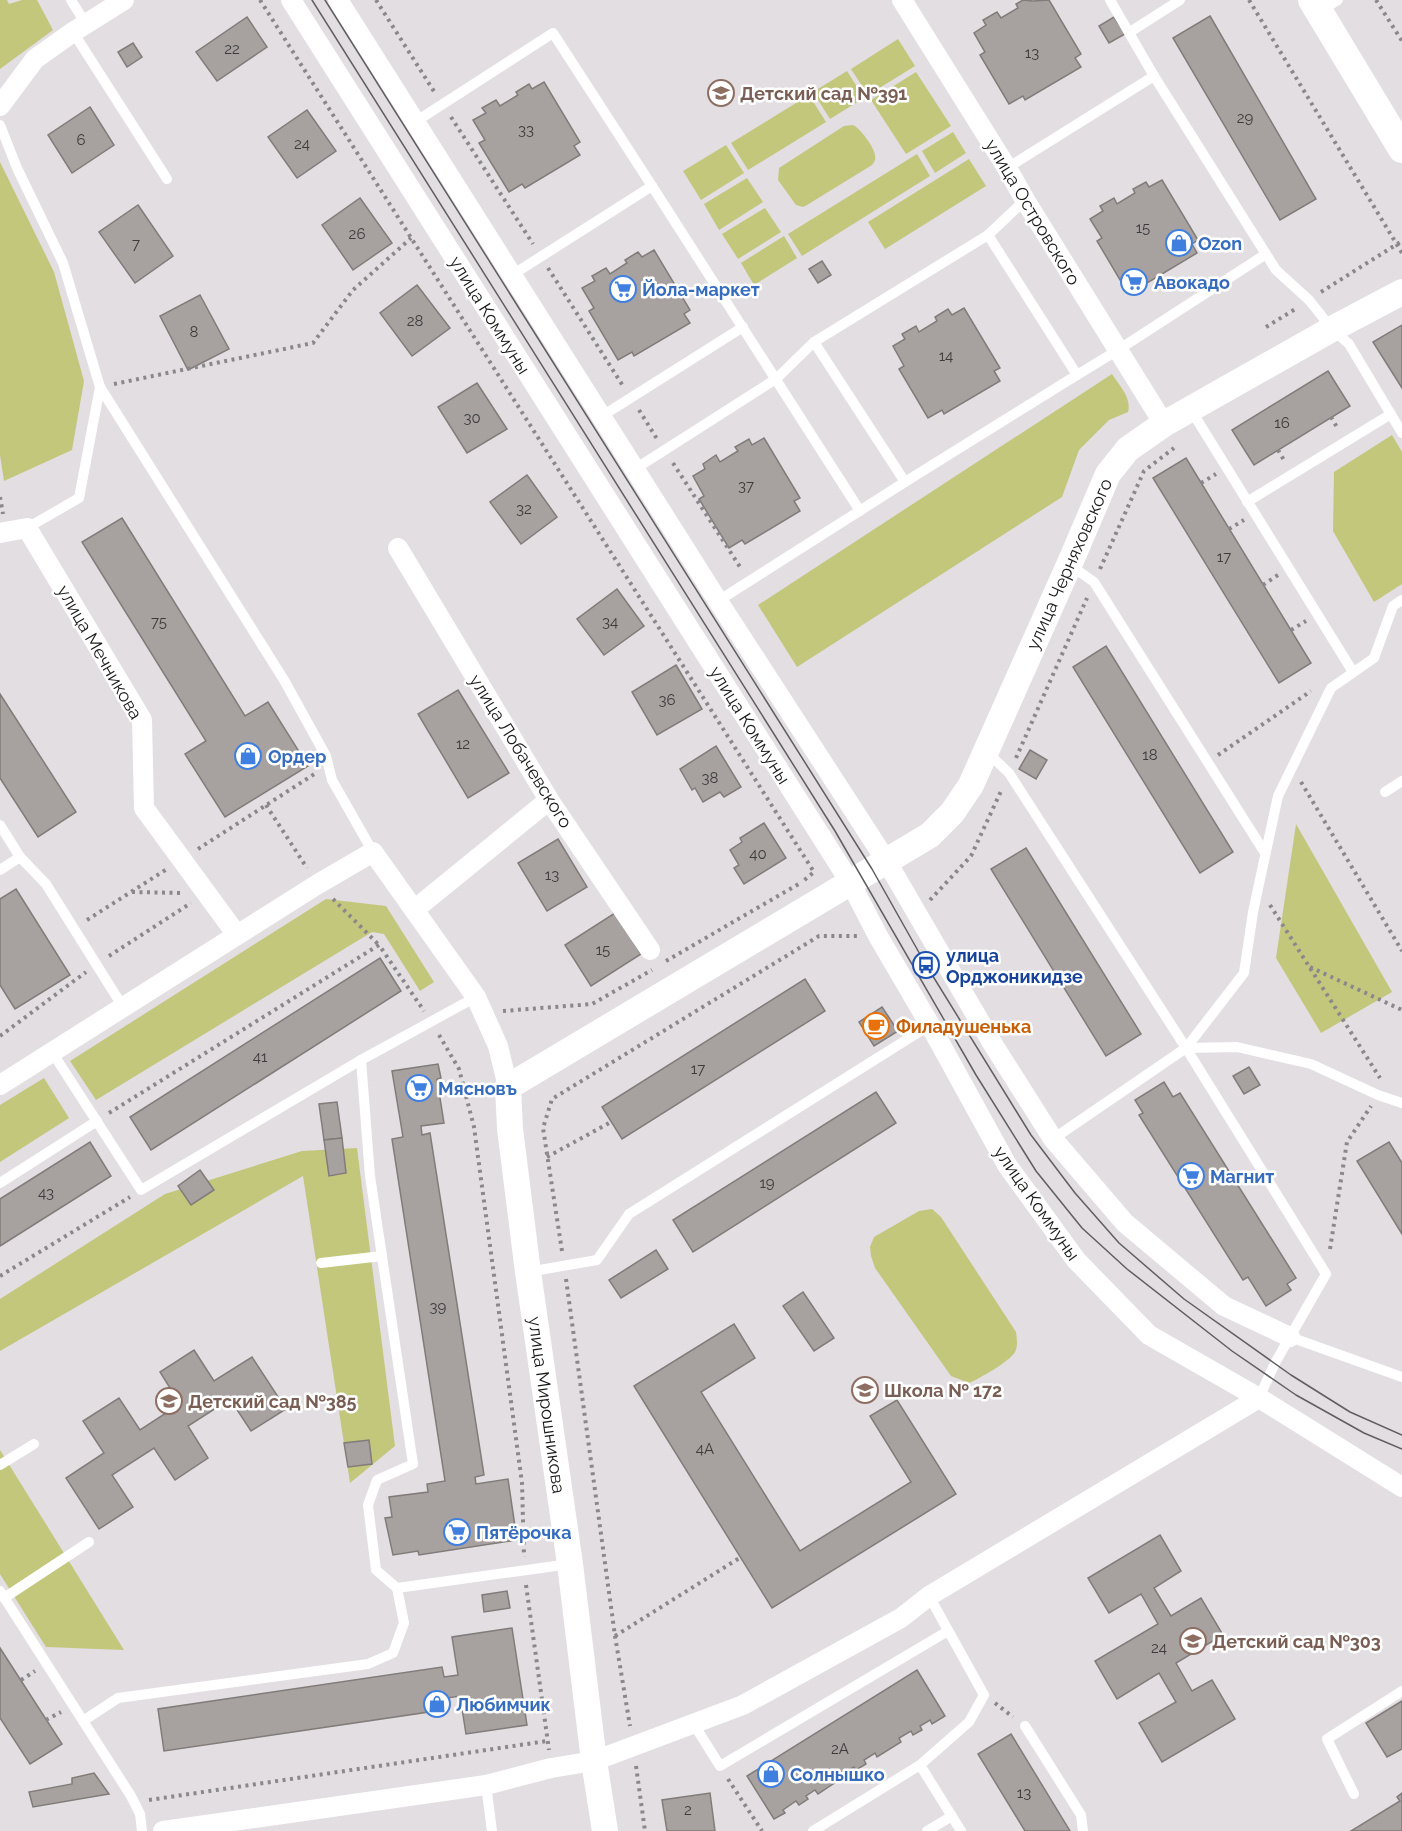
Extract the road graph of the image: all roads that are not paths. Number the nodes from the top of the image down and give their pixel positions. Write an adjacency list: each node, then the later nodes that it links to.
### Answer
1 (71, 0): 9 (lane)
2 (124, 0): 9 (street)
3 (291, 0): 57 (street, улица Коммуны)
4 (338, 0): 13 (street)
5 (902, 0): 16 (street, улица Островского)
6 (1110, 0): 10 (lane)
7 (1180, 0): 10 (lane)
8 (1323, 4): 15 (main road)
9 (80, 28): 12 (street); 17 (lane)
10 (1130, 32): 11 (lane)
11 (1154, 76): 16 (lane); 21 (lane)
12 (0, 106)
13 (415, 122): 18 (lane); 22 (street)
14 (0, 125): 30 (lane)
15 (1400, 142)
16 (1007, 168): 19 (street, улица Островского)
17 (166, 179)
18 (652, 186): 22 (lane); 24 (lane)
19 (1024, 200): 20 (lane); 27 (street, улица Островского)
20 (988, 235): 26 (lane); 28 (lane)
21 (1266, 254): 25 (lane); 27 (lane)
22 (512, 275): 32 (street)
23 (1402, 292): 25 (street, улица Черняховского)
24 (742, 327): 29 (lane); 32 (lane)
25 (1332, 329): 31 (lane); 33 (street, улица Черняховского)
26 (814, 342): 29 (lane); 37 (lane)
27 (1118, 350): 28 (lane); 34 (street, улица Островского)
28 (1077, 375): 37 (lane)
29 (776, 379): 36 (lane); 39 (lane)
30 (100, 387): 40 (lane); 52 (lane)
31 (1391, 414): 35 (lane); 38 (lane)
32 (602, 416): 36 (street)
33 (1196, 418): 34 (street, улица Черняховского); 38 (lane)
34 (1164, 424): 43 (street, улица Черняховского)
35 (1402, 433)
36 (635, 469): 45 (street)
37 (905, 482): 39 (lane)
38 (1246, 502): 46 (lane)
39 (860, 511): 45 (lane)
40 (27, 528): 41 (street); 59 (street, улица Мечникова)
41 (0, 533)
42 (398, 548): 50 (street, улица Лобачевского)
43 (1070, 565): 47 (street, улица Черняховского); 53 (lane)
44 (1402, 600): 46 (lane)
45 (718, 601): 55 (street)
46 (1353, 672): 53 (lane)
47 (986, 751): 55 (street, улица Черняховского); 64 (lane)
48 (1402, 781): 49 (lane)
49 (1385, 792)
50 (549, 800): 58 (street); 60 (street, улица Лобачевского)
51 (0, 825): 54 (lane)
52 (373, 852): 58 (street); 59 (street)
53 (1265, 853): 64 (lane)
54 (20, 857): 56 (lane); 62 (lane)
55 (880, 866): 57 (street); 72 (street)
56 (0, 870)
57 (850, 882): 63 (street, улица Коммуны); 68 (street)
58 (414, 910): 61 (street)
59 (237, 935): 62 (street)
60 (650, 950)
61 (476, 998): 66 (lane); 68 (street)
62 (123, 1007): 65 (street)
63 (930, 1025): 76 (lane); 79 (street, улица Коммуны)
64 (1186, 1047): 69 (lane); 72 (lane); 77 (lane)
65 (52, 1052): 67 (street); 71 (lane)
66 (361, 1060): 71 (lane); 74 (lane)
67 (0, 1085)
68 (508, 1087): 76 (street, улица Мирошникова)
69 (1398, 1102): 70 (lane)
70 (1402, 1114)
71 (97, 1121): 73 (lane)
72 (1053, 1138): 77 (street)
73 (0, 1183)
74 (382, 1256): 75 (lane); 85 (lane)
75 (321, 1263)
76 (528, 1272): 84 (street, улица Мирошникова)
77 (1290, 1337): 78 (lane); 79 (lane)
78 (1402, 1377)
79 (1259, 1398): 82 (street, улица Коммуны); 87 (street)
80 (34, 1444): 81 (lane)
81 (0, 1465)
82 (1402, 1486)
83 (89, 1542): 86 (lane)
84 (570, 1564): 85 (lane); 93 (street, улица Мирошникова)
85 (397, 1588): 90 (lane)
86 (2, 1594): 90 (lane)
87 (929, 1596): 88 (lane); 91 (street)
88 (948, 1631): 91 (lane); 94 (lane)
89 (1402, 1691): 96 (lane)
90 (83, 1721): 98 (lane)
91 (693, 1723): 93 (street)
92 (1025, 1726): 105 (lane)
93 (594, 1761): 95 (street); 101 (street, улица Мирошникова)
94 (920, 1766): 97 (lane); 102 (lane)
95 (486, 1785): 99 (street); 100 (lane)
96 (1354, 1794)
97 (952, 1816): 103 (lane); 104 (lane)
98 (142, 1831)
99 (163, 1831)
100 (492, 1831)
101 (605, 1831)
102 (813, 1831)
103 (927, 1831)
104 (961, 1831)
105 (1083, 1831)

